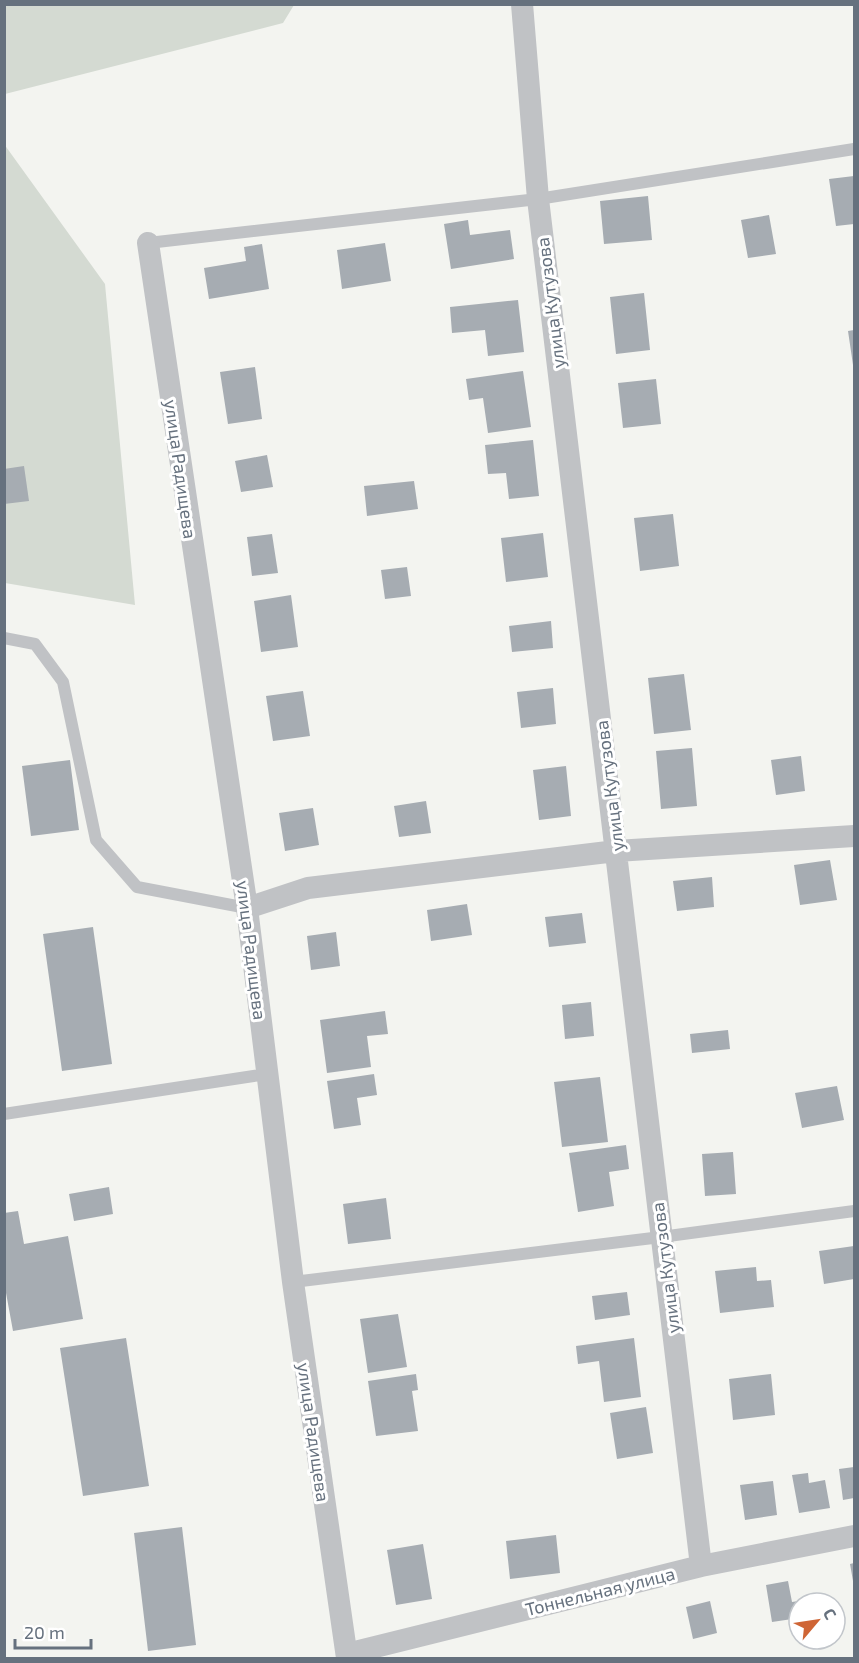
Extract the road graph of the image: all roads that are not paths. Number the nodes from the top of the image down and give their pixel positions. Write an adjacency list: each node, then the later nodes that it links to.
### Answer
1 (522, 4): 3 (street, улица Кутузова)
2 (855, 150): 3 (lane)
3 (538, 199): 4 (lane); 7 (street, улица Кутузова)
4 (148, 243): 8 (street, улица Радищева)
5 (4, 638): 8 (lane)
6 (855, 836): 7 (street)
7 (616, 851): 8 (street); 12 (street, улица Кутузова)
8 (247, 908): 9 (street, улица Радищева)
9 (267, 1074): 10 (lane); 13 (street, улица Радищева)
10 (4, 1114)
11 (855, 1211): 12 (lane)
12 (661, 1237): 13 (lane); 15 (street, улица Кутузова)
13 (292, 1282): 16 (street, улица Радищева)
14 (855, 1536): 15 (street, Тоннельная улица)
15 (701, 1566): 16 (street, Тоннельная улица)
16 (347, 1656)

